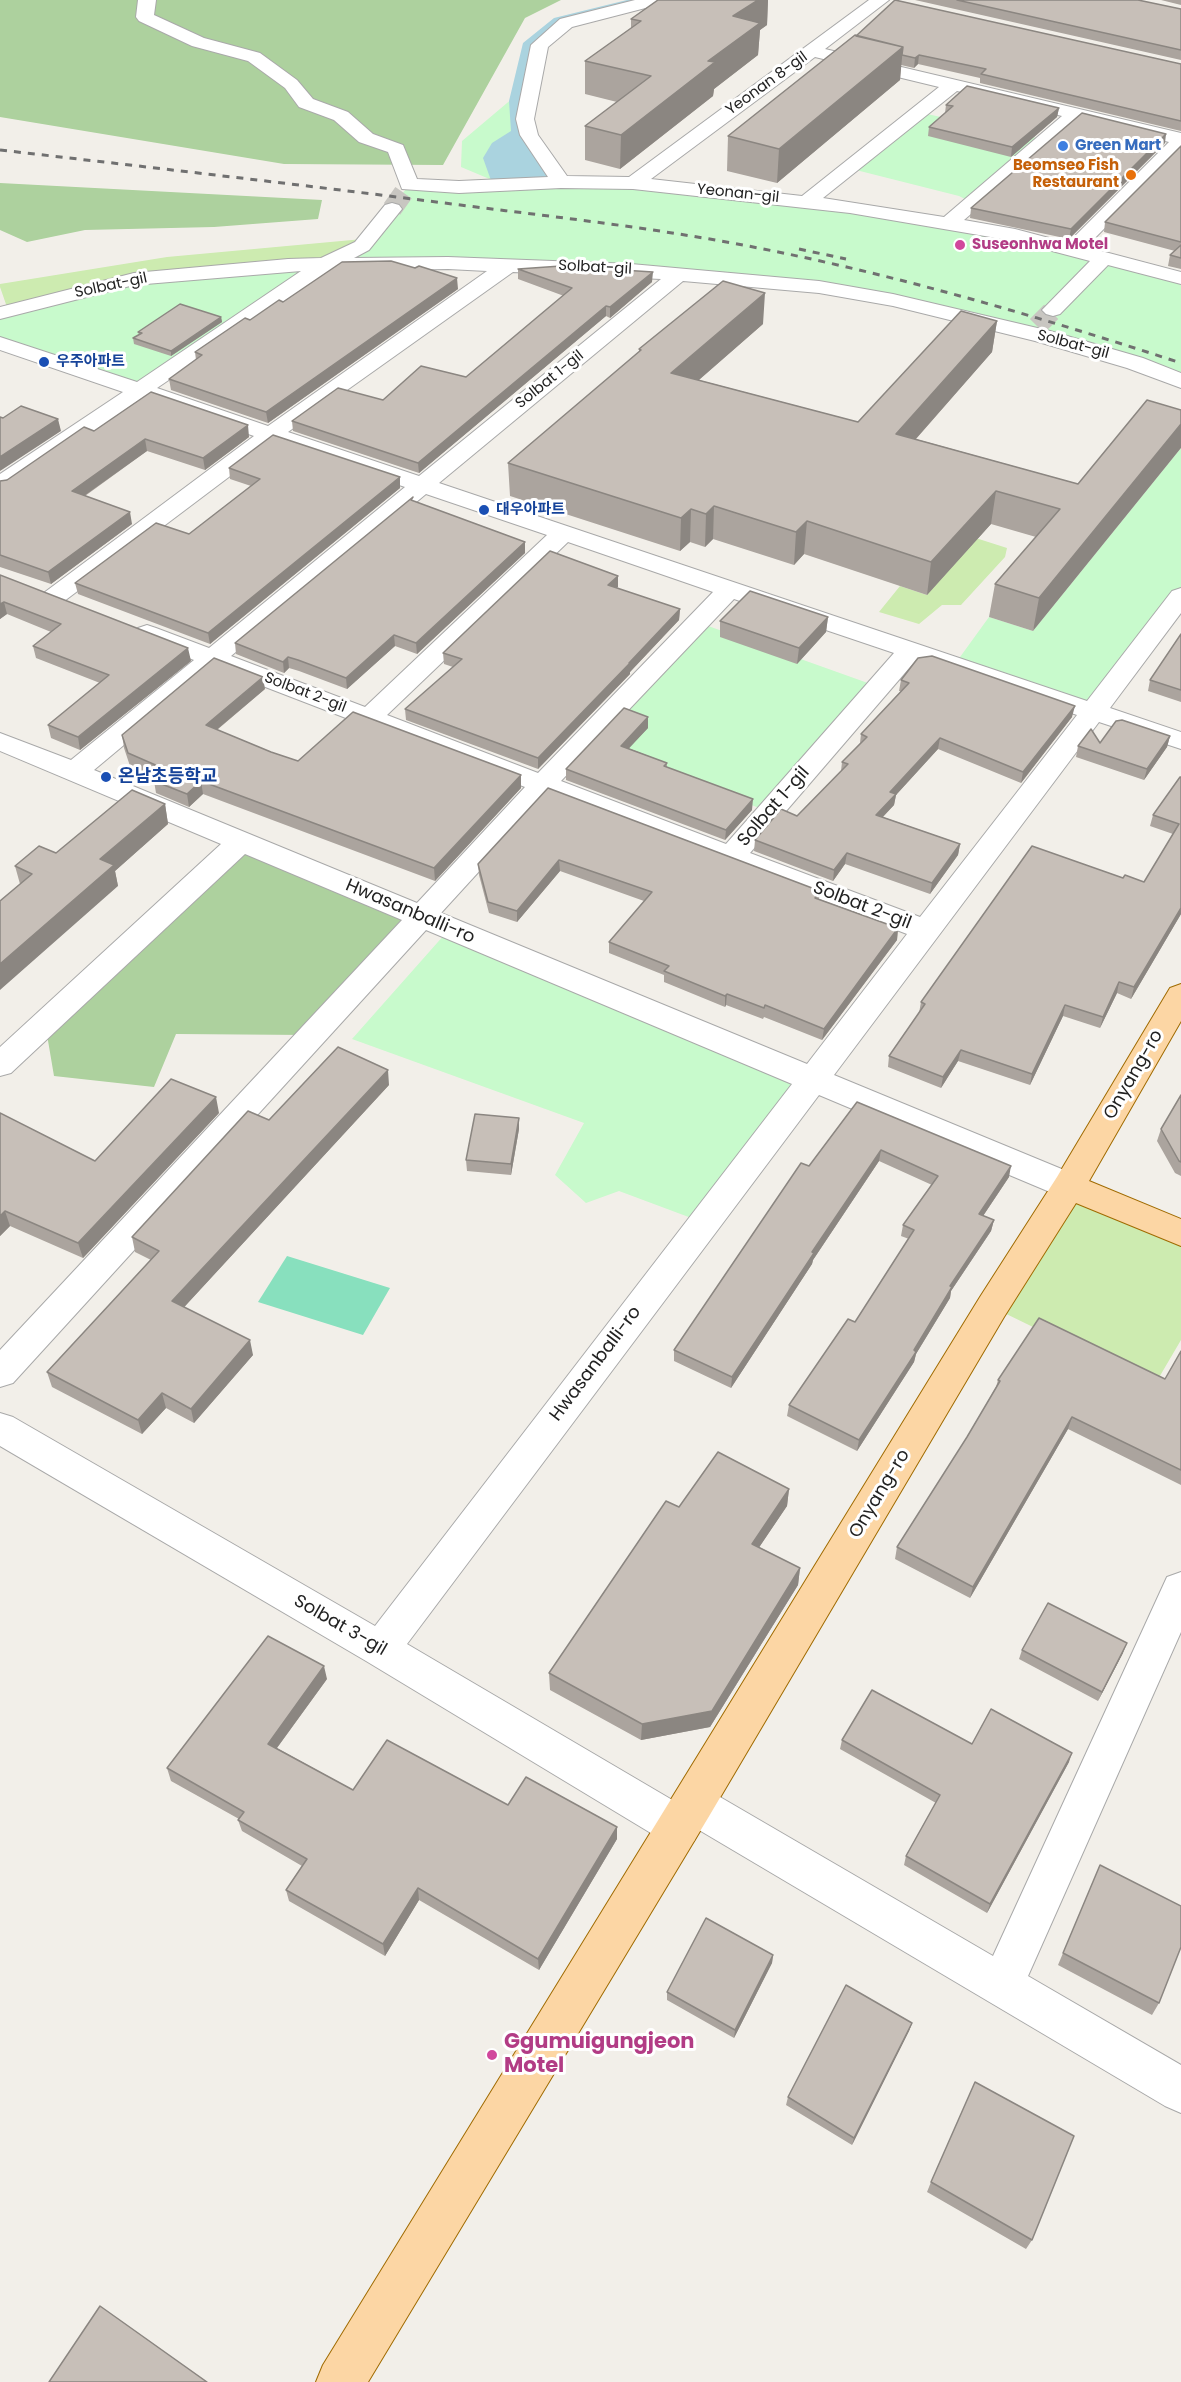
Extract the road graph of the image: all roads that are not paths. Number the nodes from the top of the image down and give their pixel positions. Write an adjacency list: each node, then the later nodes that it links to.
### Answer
1 (147, 0): 8 (street, Yeonan-gil)
2 (655, 0): 8 (street)
3 (885, 1): 4 (street)
4 (812, 51): 5 (street, Yeonan 8-gil); 9 (street, Yeonan 8-gil)
5 (954, 84): 6 (street, Yeonan 8-gil); 10 (street)
6 (1077, 113): 7 (street, Yeonan 8-gil); 12 (street)
7 (1181, 139): 13 (street)
8 (561, 182): 9 (street, Yeonan-gil)
9 (633, 183): 10 (street, Yeonan-gil)
10 (806, 202): 12 (street, Yeonan-gil)
11 (392, 209): 15 (street)
12 (949, 223): 13 (street, Yeonan-gil)
13 (1072, 250): 14 (street, Yeonan-gil)
14 (1106, 257): 18 (street, Yeonan-gil); 20 (street)
15 (324, 265): 16 (street, Solbat-gil); 19 (street, Solbat-gil); 23 (street)
16 (507, 266): 17 (street, Solbat-gil); 24 (street)
17 (678, 275): 22 (street, Solbat-gil); 26 (street, Solbat 1-gil)
18 (1181, 278)
19 (4, 306)
20 (1053, 310)
21 (4, 348): 23 (street)
22 (1181, 381)
23 (138, 389): 24 (street); 25 (street)
24 (271, 434): 26 (street); 30 (street)
25 (0, 485)
26 (423, 485): 27 (street); 33 (street, Solbat 1-gil)
27 (564, 532): 28 (street); 35 (street)
28 (730, 588): 32 (street); 39 (street)
29 (1181, 596): 34 (street)
30 (86, 609)
31 (128, 625): 33 (street, Solbat 2-gil)
32 (912, 649): 34 (street); 41 (street, Solbat 1-gil)
33 (212, 658): 35 (street, Solbat 2-gil); 38 (street, Solbat 1-gil)
34 (1094, 713): 37 (street); 43 (street, Solbat 2-gil)
35 (369, 717): 39 (street, Solbat 2-gil)
36 (0, 741): 38 (street, Hwasanballi-ro)
37 (1181, 741)
38 (74, 772): 40 (street, Hwasanballi-ro)
39 (543, 784): 41 (street, Solbat 2-gil); 42 (street)
40 (240, 841): 42 (street, Hwasanballi-ro); 45 (street)
41 (731, 856): 43 (street, Solbat 2-gil)
42 (421, 916): 46 (street, Hwasanballi-ro); 49 (street)
43 (925, 930): 46 (street)
44 (1181, 995): 47 (main road, Onyang-ro)
45 (0, 1065)
46 (812, 1080): 47 (street, Hwasanballi-ro); 52 (street, Hwasanballi-ro)
47 (1069, 1186): 48 (main road); 53 (main road, Onyang-ro)
48 (1181, 1233)
49 (0, 1373)
50 (0, 1428): 52 (street, Solbat 3-gil)
51 (1181, 1589): 54 (street)
52 (380, 1649): 53 (street, Solbat 3-gil)
53 (686, 1815): 54 (street, Solbat 3-gil); 56 (main road, Onyang-ro)
54 (1002, 1984): 55 (street, Solbat 3-gil)
55 (1181, 2090)
56 (340, 2382)

